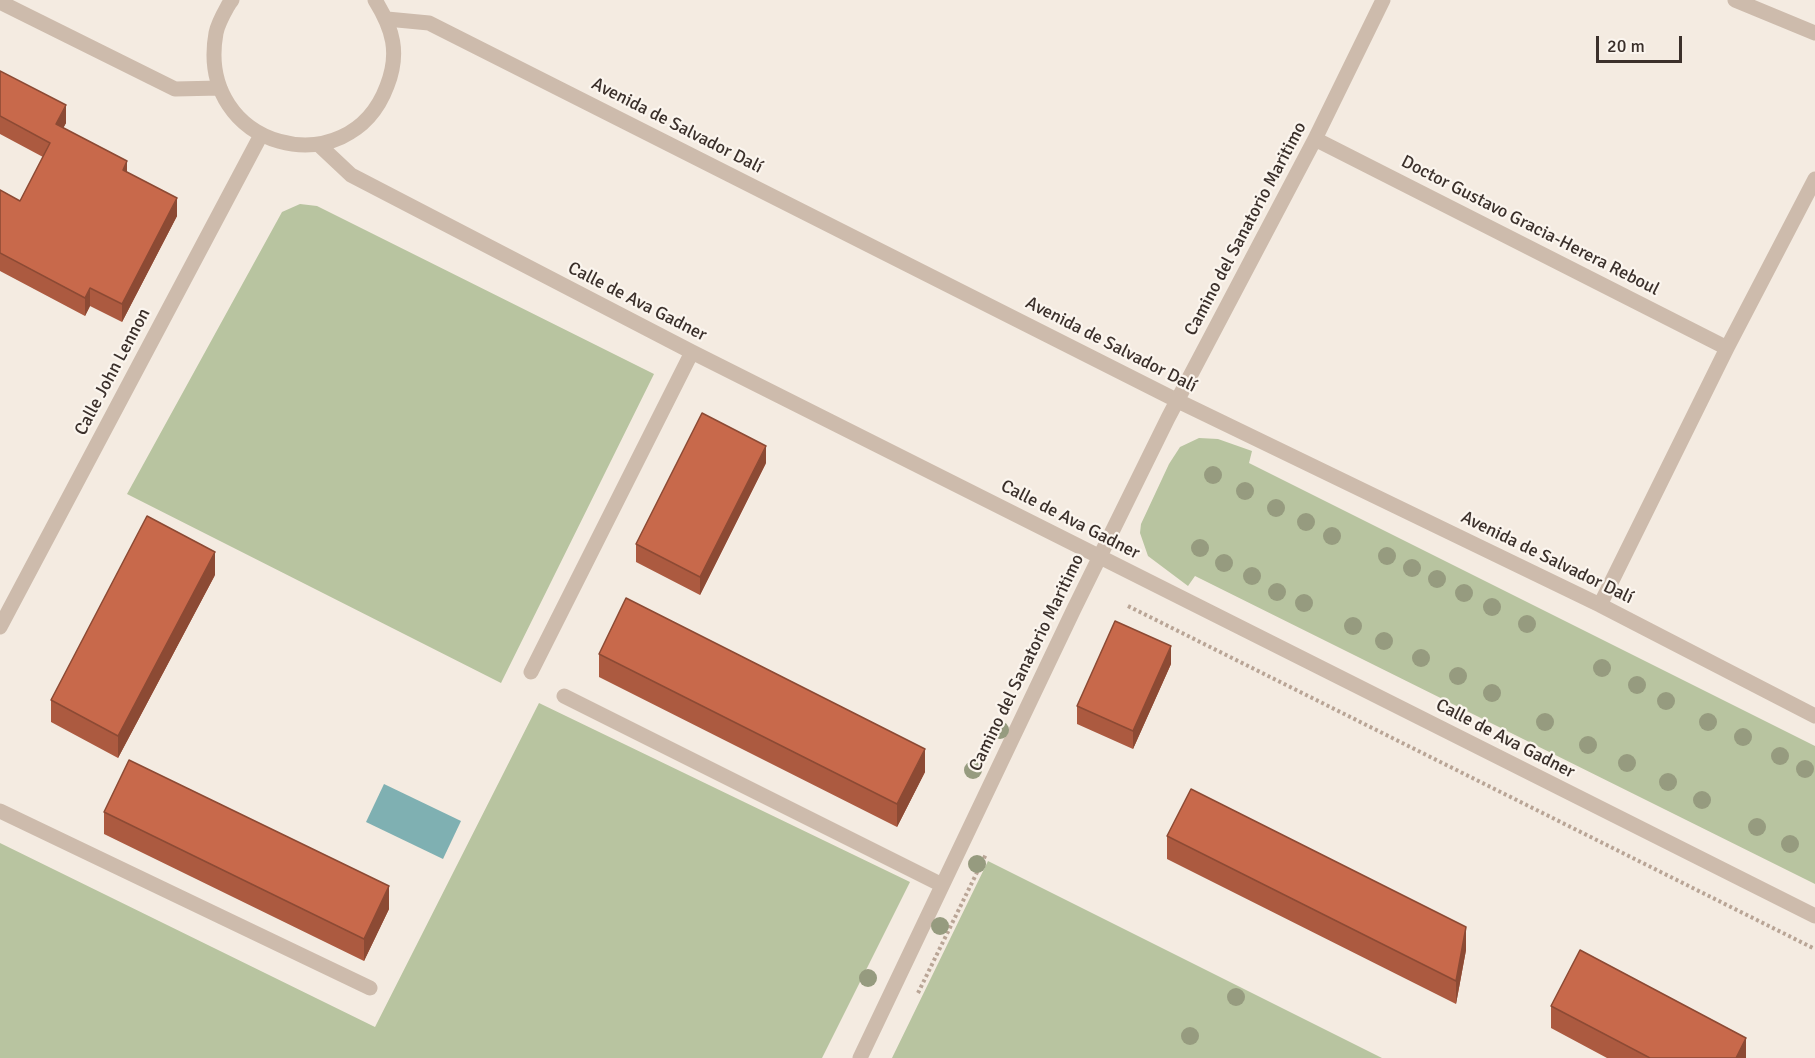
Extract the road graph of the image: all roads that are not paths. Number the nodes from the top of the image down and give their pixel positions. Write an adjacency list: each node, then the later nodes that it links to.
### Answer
1 (232, 0): 8 (street)
2 (375, 0): 6 (street)
3 (1383, 0): 10 (street, Camino del Sanatorio Maritimo)
4 (1735, 0): 7 (street)
5 (0, 2): 8 (street)
6 (387, 19): 11 (street); 15 (street, Avenida de Salvador Dalí)
7 (1815, 33)
8 (220, 88): 9 (street)
9 (261, 135): 11 (street); 18 (street, Calle John Lennon)
10 (1315, 139): 13 (street, Doctor Gustavo Gracia-Herera Reboul); 15 (street, Camino del Sanatorio Maritimo)
11 (318, 144): 14 (street, Calle de Ava Gadner)
12 (1815, 179): 13 (street)
13 (1727, 348): 17 (street)
14 (692, 352): 16 (street, Calle de Ava Gadner); 19 (street)
15 (1178, 401): 16 (street, Camino del Sanatorio Maritimo); 17 (street, Avenida de Salvador Dalí)
16 (1100, 556): 23 (street, Camino del Sanatorio Maritimo); 24 (street, Calle de Ava Gadner)
17 (1600, 605): 21 (street, Avenida de Salvador Dalí)
18 (0, 627)
19 (531, 672)
20 (564, 696): 23 (street)
21 (1815, 716)
22 (0, 811): 25 (street)
23 (942, 885): 26 (street, Camino del Sanatorio Maritimo)
24 (1815, 916)
25 (370, 988)
26 (860, 1058)

